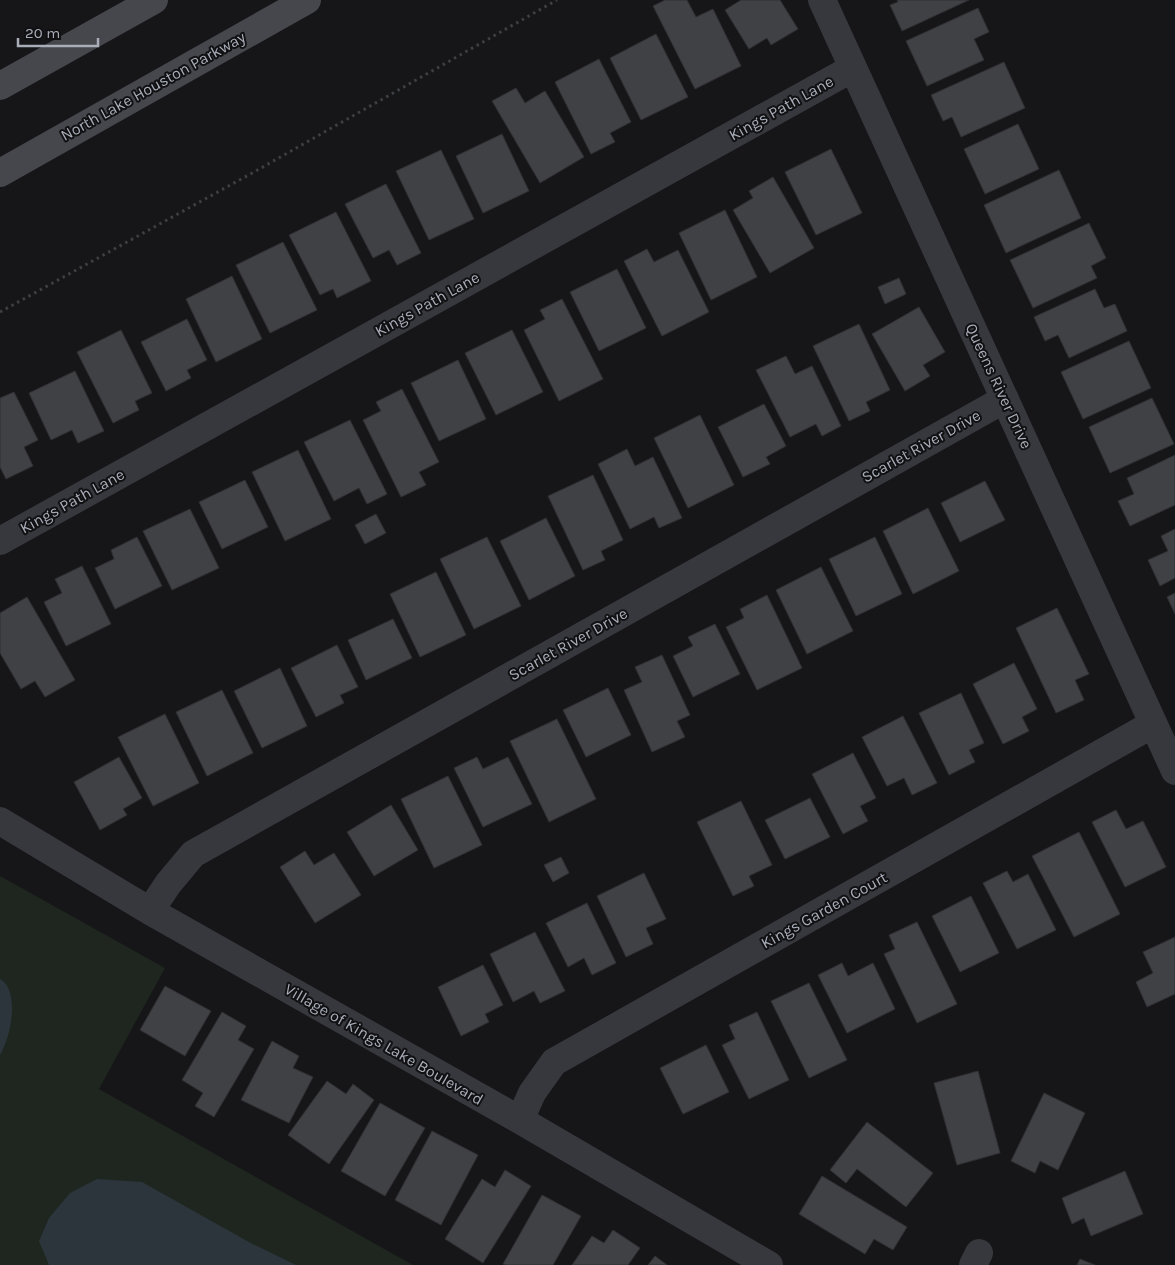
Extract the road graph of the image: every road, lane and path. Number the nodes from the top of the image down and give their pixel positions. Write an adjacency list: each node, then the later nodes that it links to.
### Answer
1 (154, 0): 6 (main road)
2 (307, 0): 7 (main road, North Lake Houston Parkway)
3 (557, 0): 8 (path)
4 (822, 0): 5 (street, Queens River Drive)
5 (853, 68): 9 (street, Queens River Drive); 10 (street, Kings Path Lane)
6 (0, 86)
7 (0, 173)
8 (0, 312)
9 (1005, 399): 11 (street, Queens River Drive); 14 (street, Scarlet River Drive)
10 (0, 541)
11 (1153, 724): 12 (street, Queens River Drive); 15 (street, Kings Garden Court)
12 (1175, 771)
13 (0, 821): 14 (street, Village of Kings Lake Boulevard)
14 (150, 911): 15 (street, Village of Kings Lake Boulevard)
15 (520, 1120): 16 (street, Village of Kings Lake Boulevard)
16 (769, 1265)

